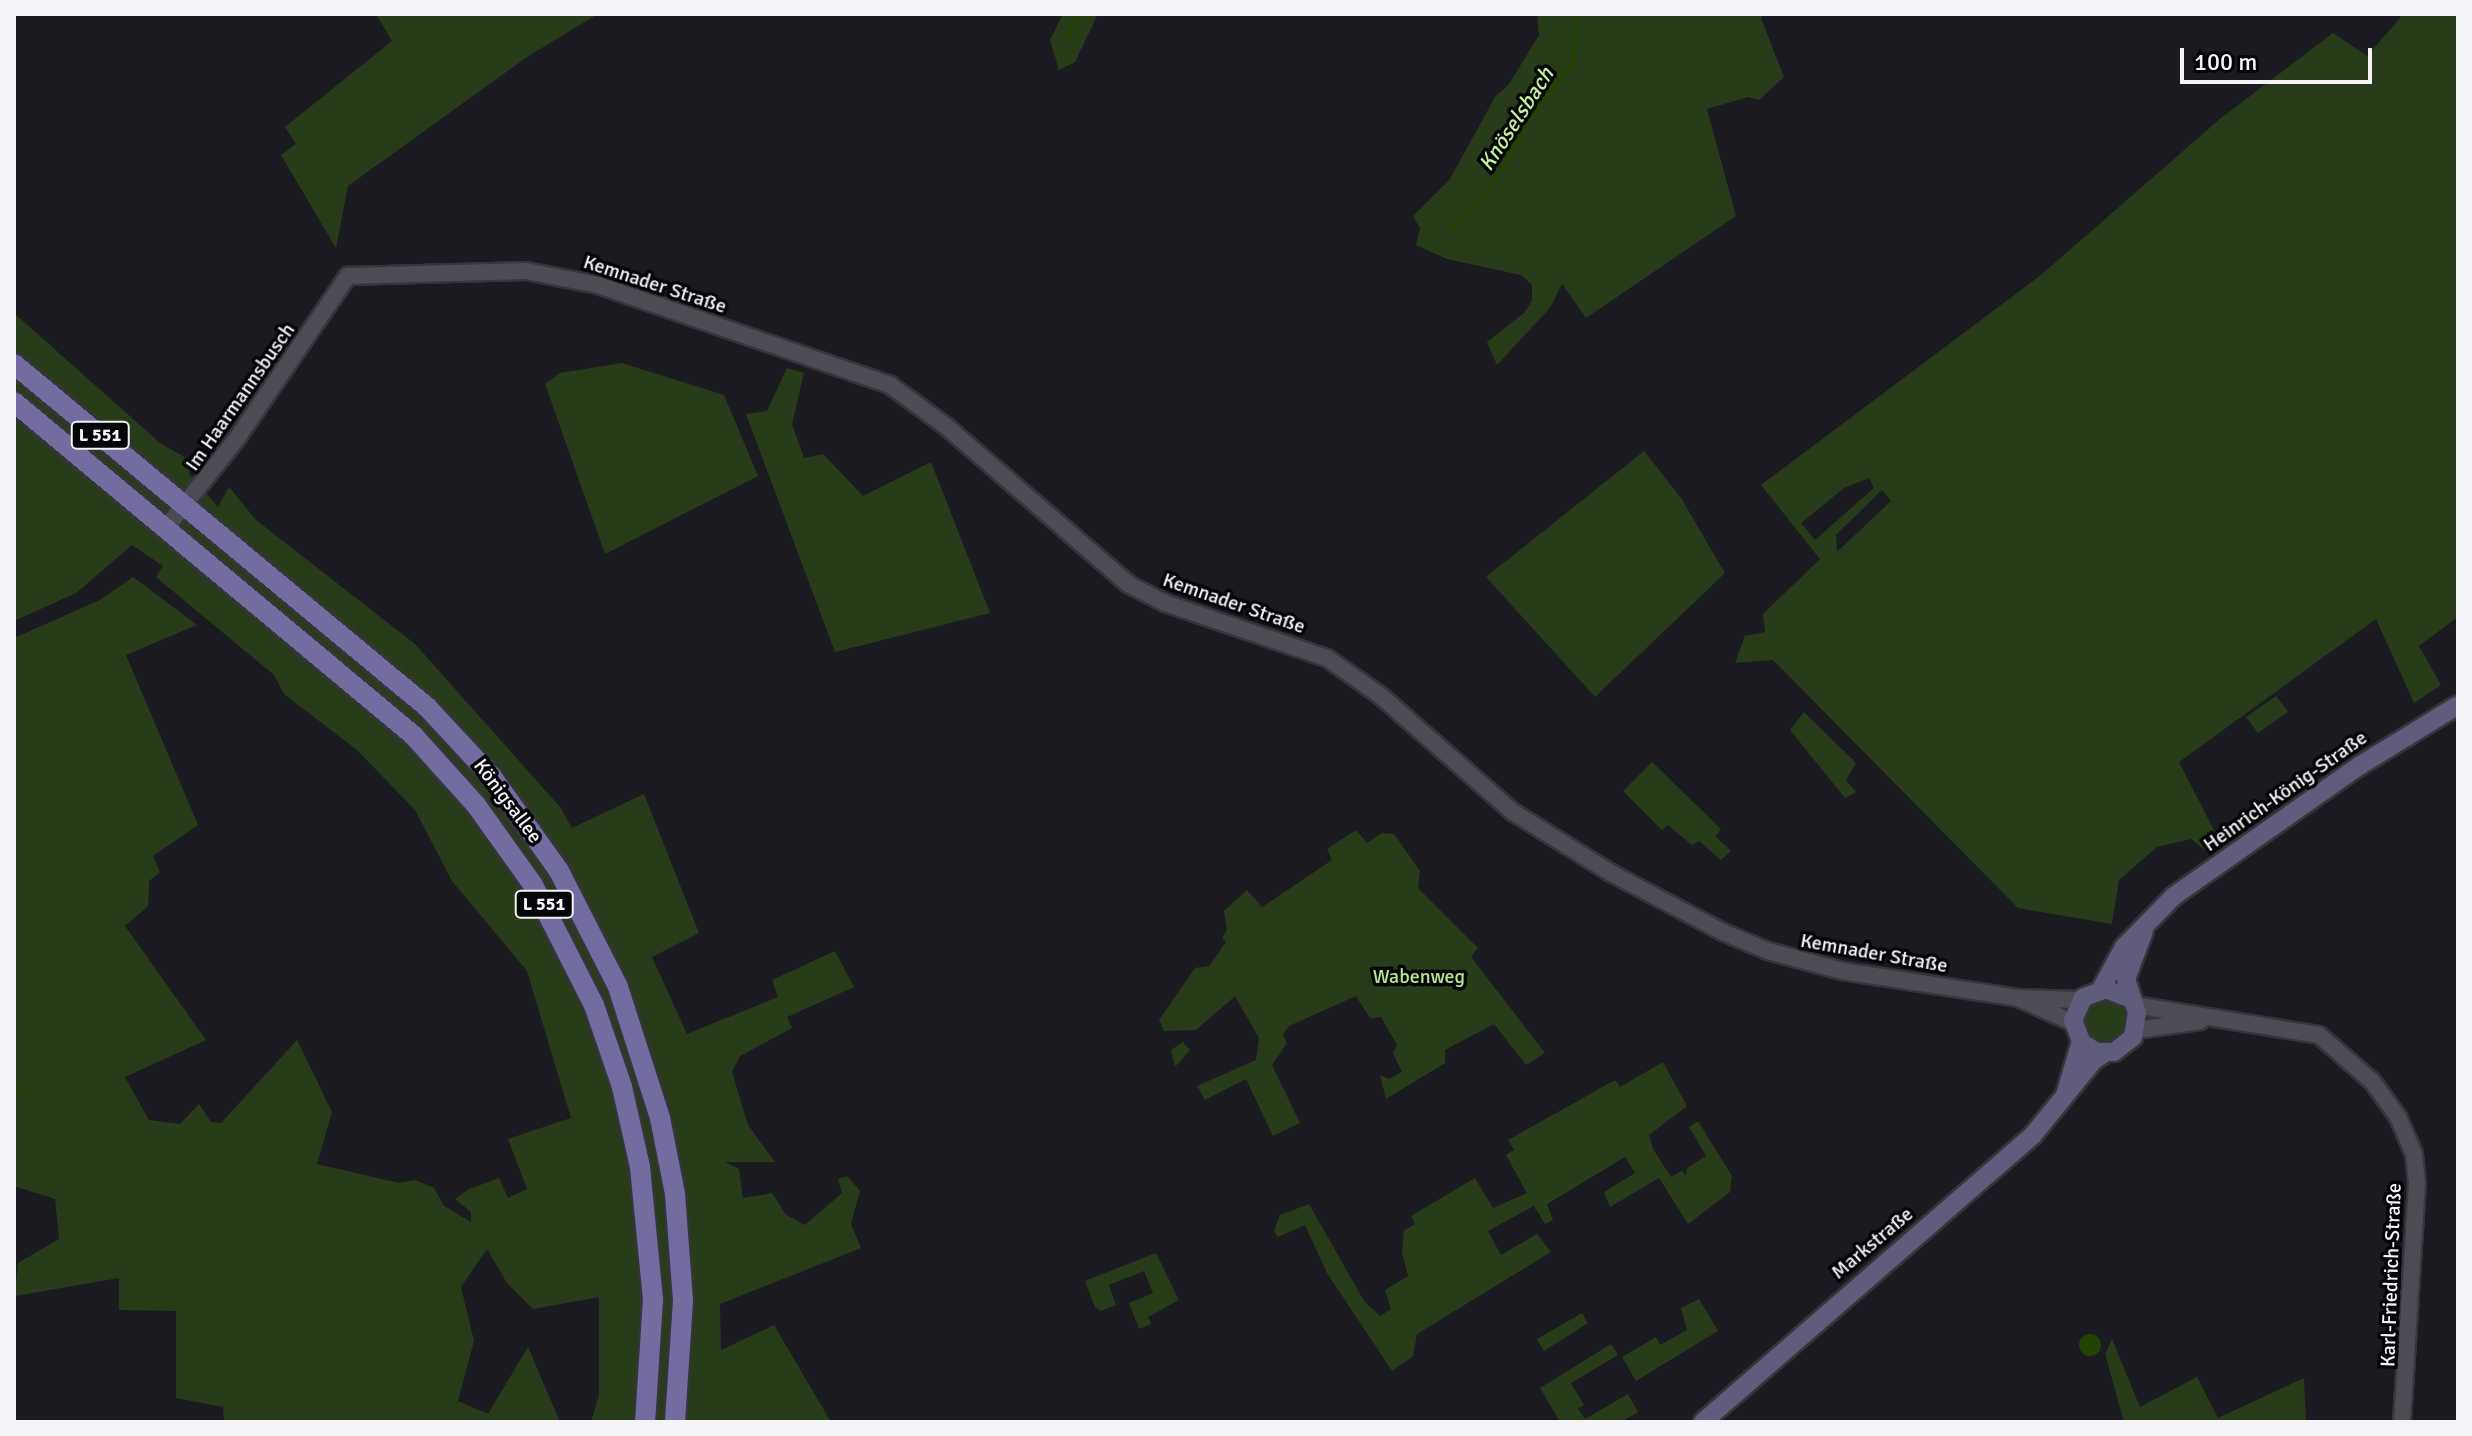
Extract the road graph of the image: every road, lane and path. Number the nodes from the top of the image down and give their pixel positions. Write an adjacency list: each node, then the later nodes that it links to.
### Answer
1 (340, 285): 4 (street, Im Haarmannsbusch); 9 (street, Kemnader Straße)
2 (14, 364): 4 (main road, Königsallee / L 551)
3 (14, 402): 5 (main road, Königsallee / L 551)
4 (186, 506): 5 (street, Im Haarmannsbusch); 19 (main road, Königsallee / L 551)
5 (166, 528): 18 (main road, Königsallee / L 551)
6 (2458, 705): 7 (main road, Heinrich-König-Straße)
7 (2146, 925): 8 (main road, Heinrich-König-Straße); 11 (main road, Heinrich-König-Straße)
8 (2101, 989): 10 (main road); 11 (main road)
9 (2018, 998): 10 (street, Kemnader Straße); 13 (street, Kemnader Straße)
10 (2081, 1000): 13 (main road)
11 (2132, 1002): 12 (street, Karl-Friedrich-Straße); 14 (main road)
12 (2210, 1020): 14 (street, Karl-Friedrich-Straße); 21 (street, Karl-Friedrich-Straße)
13 (2074, 1023): 15 (main road)
14 (2137, 1030): 16 (main road)
15 (2081, 1041): 16 (main road); 17 (main road, Markstraße)
16 (2105, 1053): 17 (main road, Markstraße)
17 (2065, 1095): 20 (main road, Markstraße)
18 (645, 1422)
19 (675, 1422)
20 (1703, 1422)
21 (2402, 1422)

